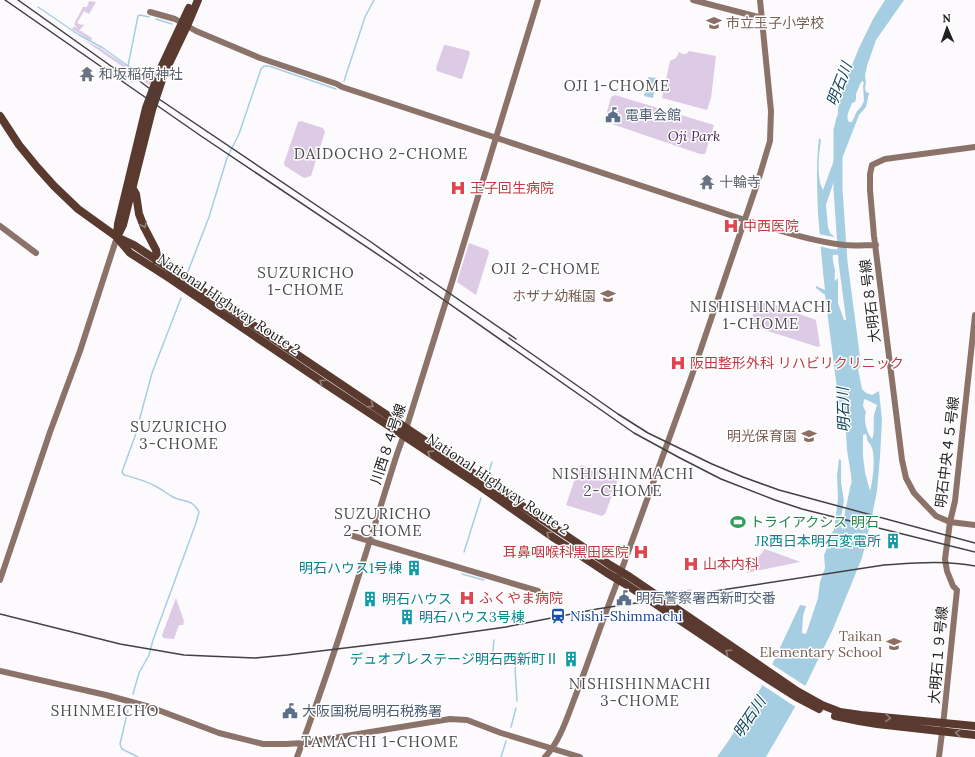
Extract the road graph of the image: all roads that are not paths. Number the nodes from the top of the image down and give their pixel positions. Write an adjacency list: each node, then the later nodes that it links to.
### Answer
1 (193, 0): 8 (highway)
2 (198, 0): 8 (highway)
3 (538, 0): 10 (street, 川西８４号線)
4 (694, 0): 7 (street)
5 (760, 0): 7 (street)
6 (150, 12): 8 (street, 大明石８号線)
7 (762, 18): 13 (street)
8 (185, 25): 10 (street, 大明石８号線); 12 (highway); 15 (highway)
9 (0, 116): 15 (highway, National Highway Route 2)
10 (497, 138): 13 (street, 大明石８号線); 20 (street, 川西８４号線)
11 (975, 147): 16 (street)
12 (133, 189): 15 (highway); 18 (highway, one-way to 18)
13 (745, 220): 16 (street, 大明石８号線); 25 (street)
14 (0, 226): 17 (street)
15 (117, 237): 18 (highway, National Highway Route 2); 20 (highway, National Highway Route 2, one-way to 15); 26 (street)
16 (873, 245): 21 (street, 大明石８号線)
17 (36, 253)
18 (156, 260): 20 (highway, National Highway Route 2, one-way to 20)
19 (975, 315): 21 (street, 明石中央４５号線)
20 (405, 432): 24 (street, 川西８４号線); 25 (highway, National Highway Route 2)
21 (950, 522): 22 (street); 27 (street, 明石中央４５号線)
22 (975, 525)
23 (353, 536): 24 (street)
24 (370, 540): 28 (street); 35 (street, 川西８４号線)
25 (620, 576): 30 (highway, National Highway Route 2); 36 (street)
26 (0, 580)
27 (956, 590): 31 (street, 大明石１９号線)
28 (538, 591)
29 (0, 671): 35 (street)
30 (809, 701): 31 (highway, National Highway Route 2, one-way to 31); 33 (highway, National Highway Route 2)
31 (943, 723): 32 (highway, National Highway Route 2); 33 (street, 大明石１９号線)
32 (975, 726)
33 (942, 731): 34 (highway, National Highway Route 2, one-way to 33); 40 (street, 大明石１９号線)
34 (975, 735)
35 (303, 743): 36 (street); 37 (street, 川西８４号線)
36 (553, 749): 38 (street); 39 (street)
37 (297, 757)
38 (545, 757)
39 (580, 757)
40 (939, 757)

